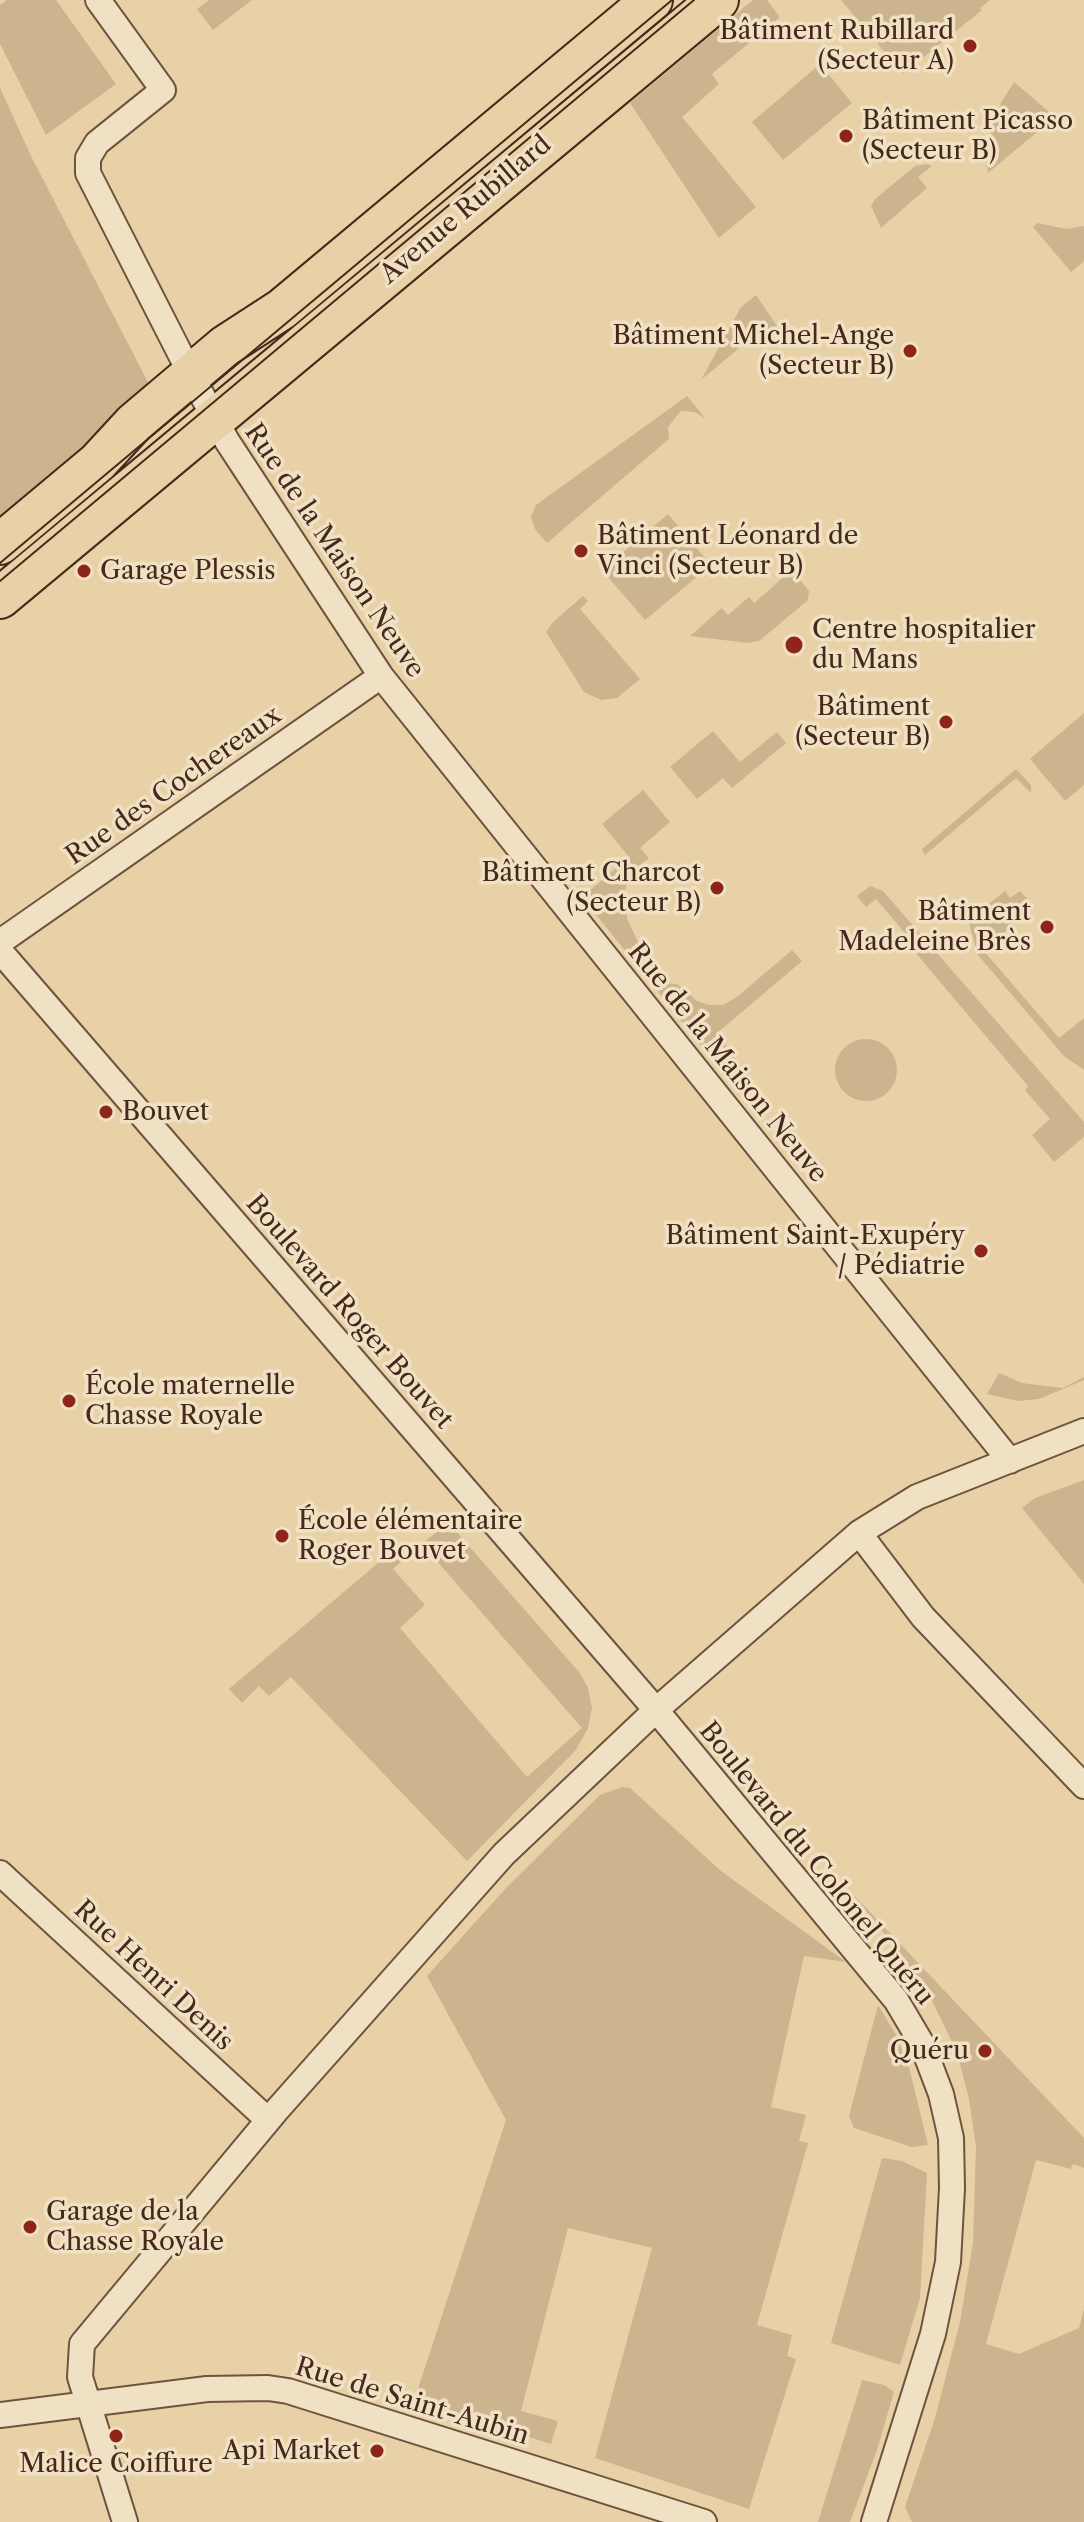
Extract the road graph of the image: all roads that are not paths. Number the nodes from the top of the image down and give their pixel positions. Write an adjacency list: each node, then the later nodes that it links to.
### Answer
1 (98, 0): 4 (street)
2 (652, 0): 4 (main road, Avenue Rubillard)
3 (718, 0): 5 (main road, Avenue Rubillard)
4 (189, 371): 5 (street); 6 (main road, Avenue Rubillard)
5 (214, 420): 7 (main road, Avenue Rubillard); 8 (street, Rue de la Maison Neuve)
6 (0, 544)
7 (0, 598)
8 (381, 676): 9 (street, Rue des Cochereaux); 12 (street, Rue de la Maison Neuve)
9 (0, 942)
10 (0, 951): 14 (street, Boulevard Roger Bouvet)
11 (1084, 1431): 12 (street)
12 (1010, 1461): 13 (street)
13 (859, 1533): 14 (street); 15 (street)
14 (656, 1710): 17 (street); 22 (street, Boulevard du Colonel Quéru)
15 (1084, 1786)
16 (0, 1873): 17 (street, Rue Henri Denis)
17 (268, 2120): 18 (street)
18 (89, 2403): 19 (street, Rue de Saint-Aubin); 20 (street); 21 (street, Rue de Saint-Aubin)
19 (0, 2415)
20 (125, 2522)
21 (704, 2522)
22 (874, 2522)

